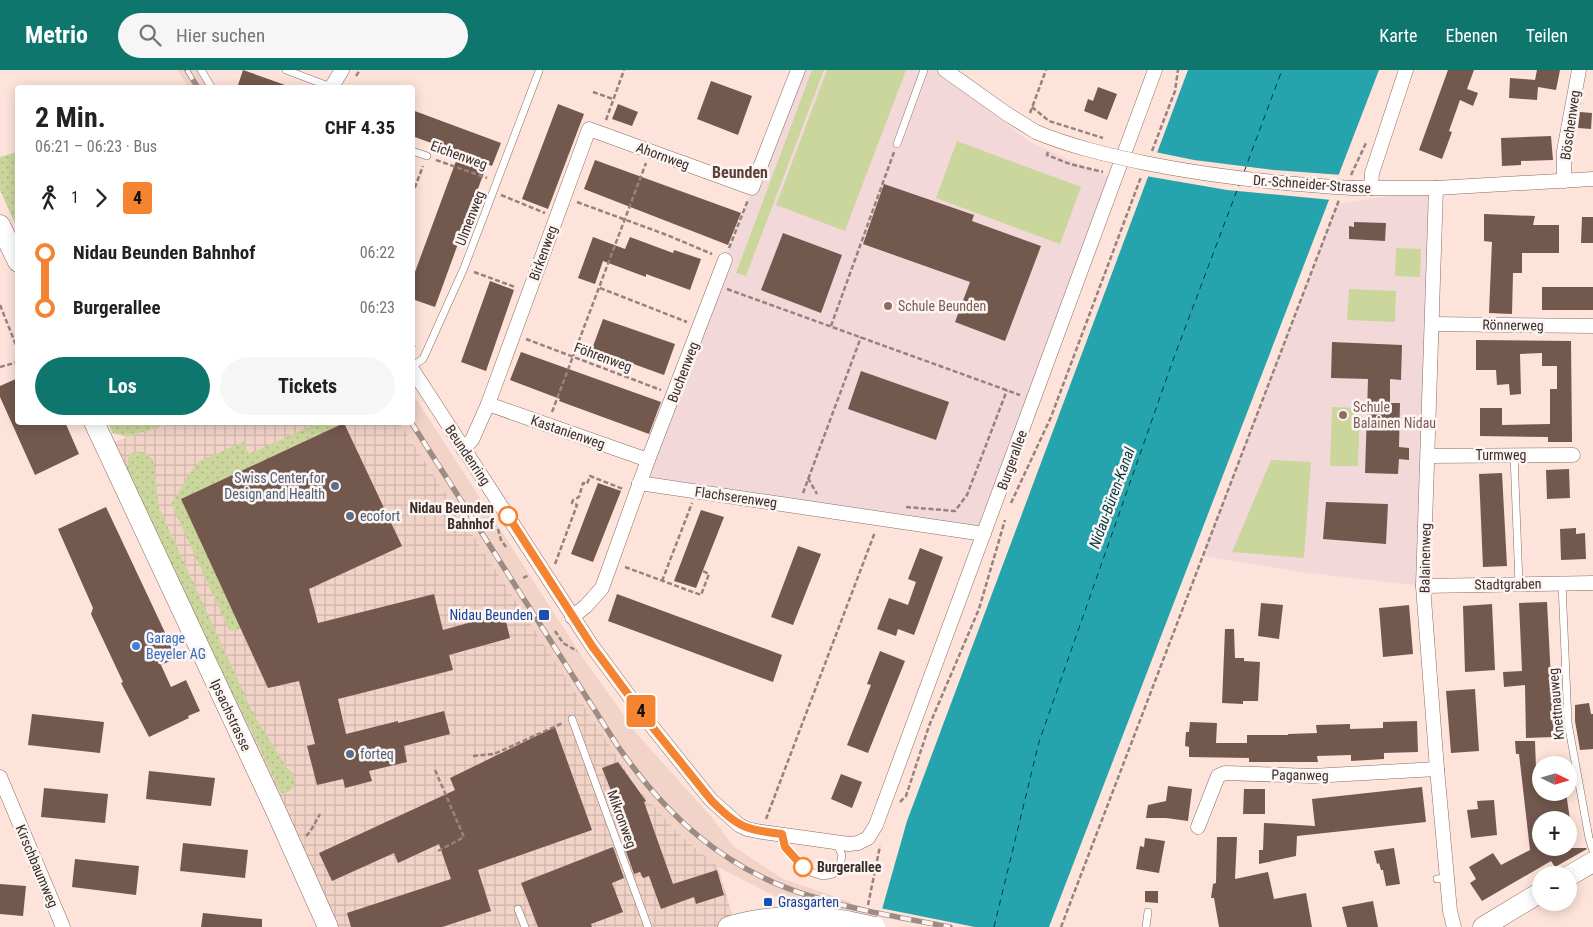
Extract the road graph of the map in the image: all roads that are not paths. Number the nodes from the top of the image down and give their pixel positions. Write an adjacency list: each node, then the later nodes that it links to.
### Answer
1 (201, 70): 11 (lane)
2 (286, 70): 12 (lane)
3 (342, 70): 13 (street)
4 (798, 70): 14 (street, Ahornweg)
5 (924, 70): 15 (lane)
6 (945, 70): 20 (street, Dr.-Schneider-Strasse, bridge)
7 (1155, 70): 37 (street, Burgerallee)
8 (1406, 70): 20 (street)
9 (1578, 70): 19 (street, Böschenweg)
10 (539, 71): 27 (lane, Ulmenweg)
11 (210, 85)
12 (326, 85)
13 (332, 85)
14 (602, 133): 29 (street, Birkenweg)
15 (897, 144)
16 (415, 152): 17 (lane, Eichenweg)
17 (427, 156)
18 (1593, 180): 19 (street, Dr.-Schneider-Strasse)
19 (1564, 181): 21 (street, Dr.-Schneider-Strasse)
20 (1370, 188): 21 (street, Dr.-Schneider-Strasse)
21 (1436, 188): 25 (street, Balainenweg)
22 (0, 225): 23 (main road)
23 (15, 256)
24 (725, 260): 35 (street, Buchenweg)
25 (1432, 324): 26 (street, Rönnerweg); 34 (street, Balainenweg)
26 (1593, 326)
27 (415, 366)
28 (415, 373): 31 (street, Beundenring)
29 (488, 404): 31 (street, Birkenweg); 35 (street, Kastanienweg)
30 (95, 425): 57 (main road, Ipsachstrasse)
31 (463, 449): 42 (street, Beundenring)
32 (1514, 455): 33 (street, Turmweg); 34 (street, Turmweg); 39 (lane)
33 (1573, 455)
34 (1428, 456): 41 (street, Balainenweg)
35 (648, 460): 36 (street, Buchenweg)
36 (637, 488): 37 (street, Flachserenweg); 42 (street)
37 (984, 534): 49 (street, Burgerallee)
38 (1593, 583): 40 (street, Stadtgraben)
39 (1519, 584): 40 (street, Stadtgraben); 41 (street, Stadtgraben)
40 (1562, 584): 50 (lane, Knettnauweg)
41 (1423, 586): 44 (street, Balainenweg)
42 (572, 618): 47 (street, Beundenring)
43 (572, 719): 59 (lane, Mikronweg)
44 (1437, 769): 46 (street, Paganweg); 63 (street, Balainenweg)
45 (0, 777): 56 (street, Kirschbaumweg)
46 (1198, 828)
47 (782, 834): 48 (street, Beundenring); 48 (lane)
48 (836, 842): 49 (street, Beundenring)
49 (858, 843)
50 (1593, 851)
51 (1593, 862): 52 (main road)
52 (1577, 871)
53 (1532, 897): 64 (main road)
54 (518, 909): 58 (lane)
55 (1148, 912): 62 (lane)
56 (63, 927)
57 (328, 927)
58 (525, 927)
59 (648, 927)
60 (728, 927): 61 (main road, bridge)
61 (875, 927)
62 (1146, 927)
63 (1454, 927)
64 (1483, 927)

